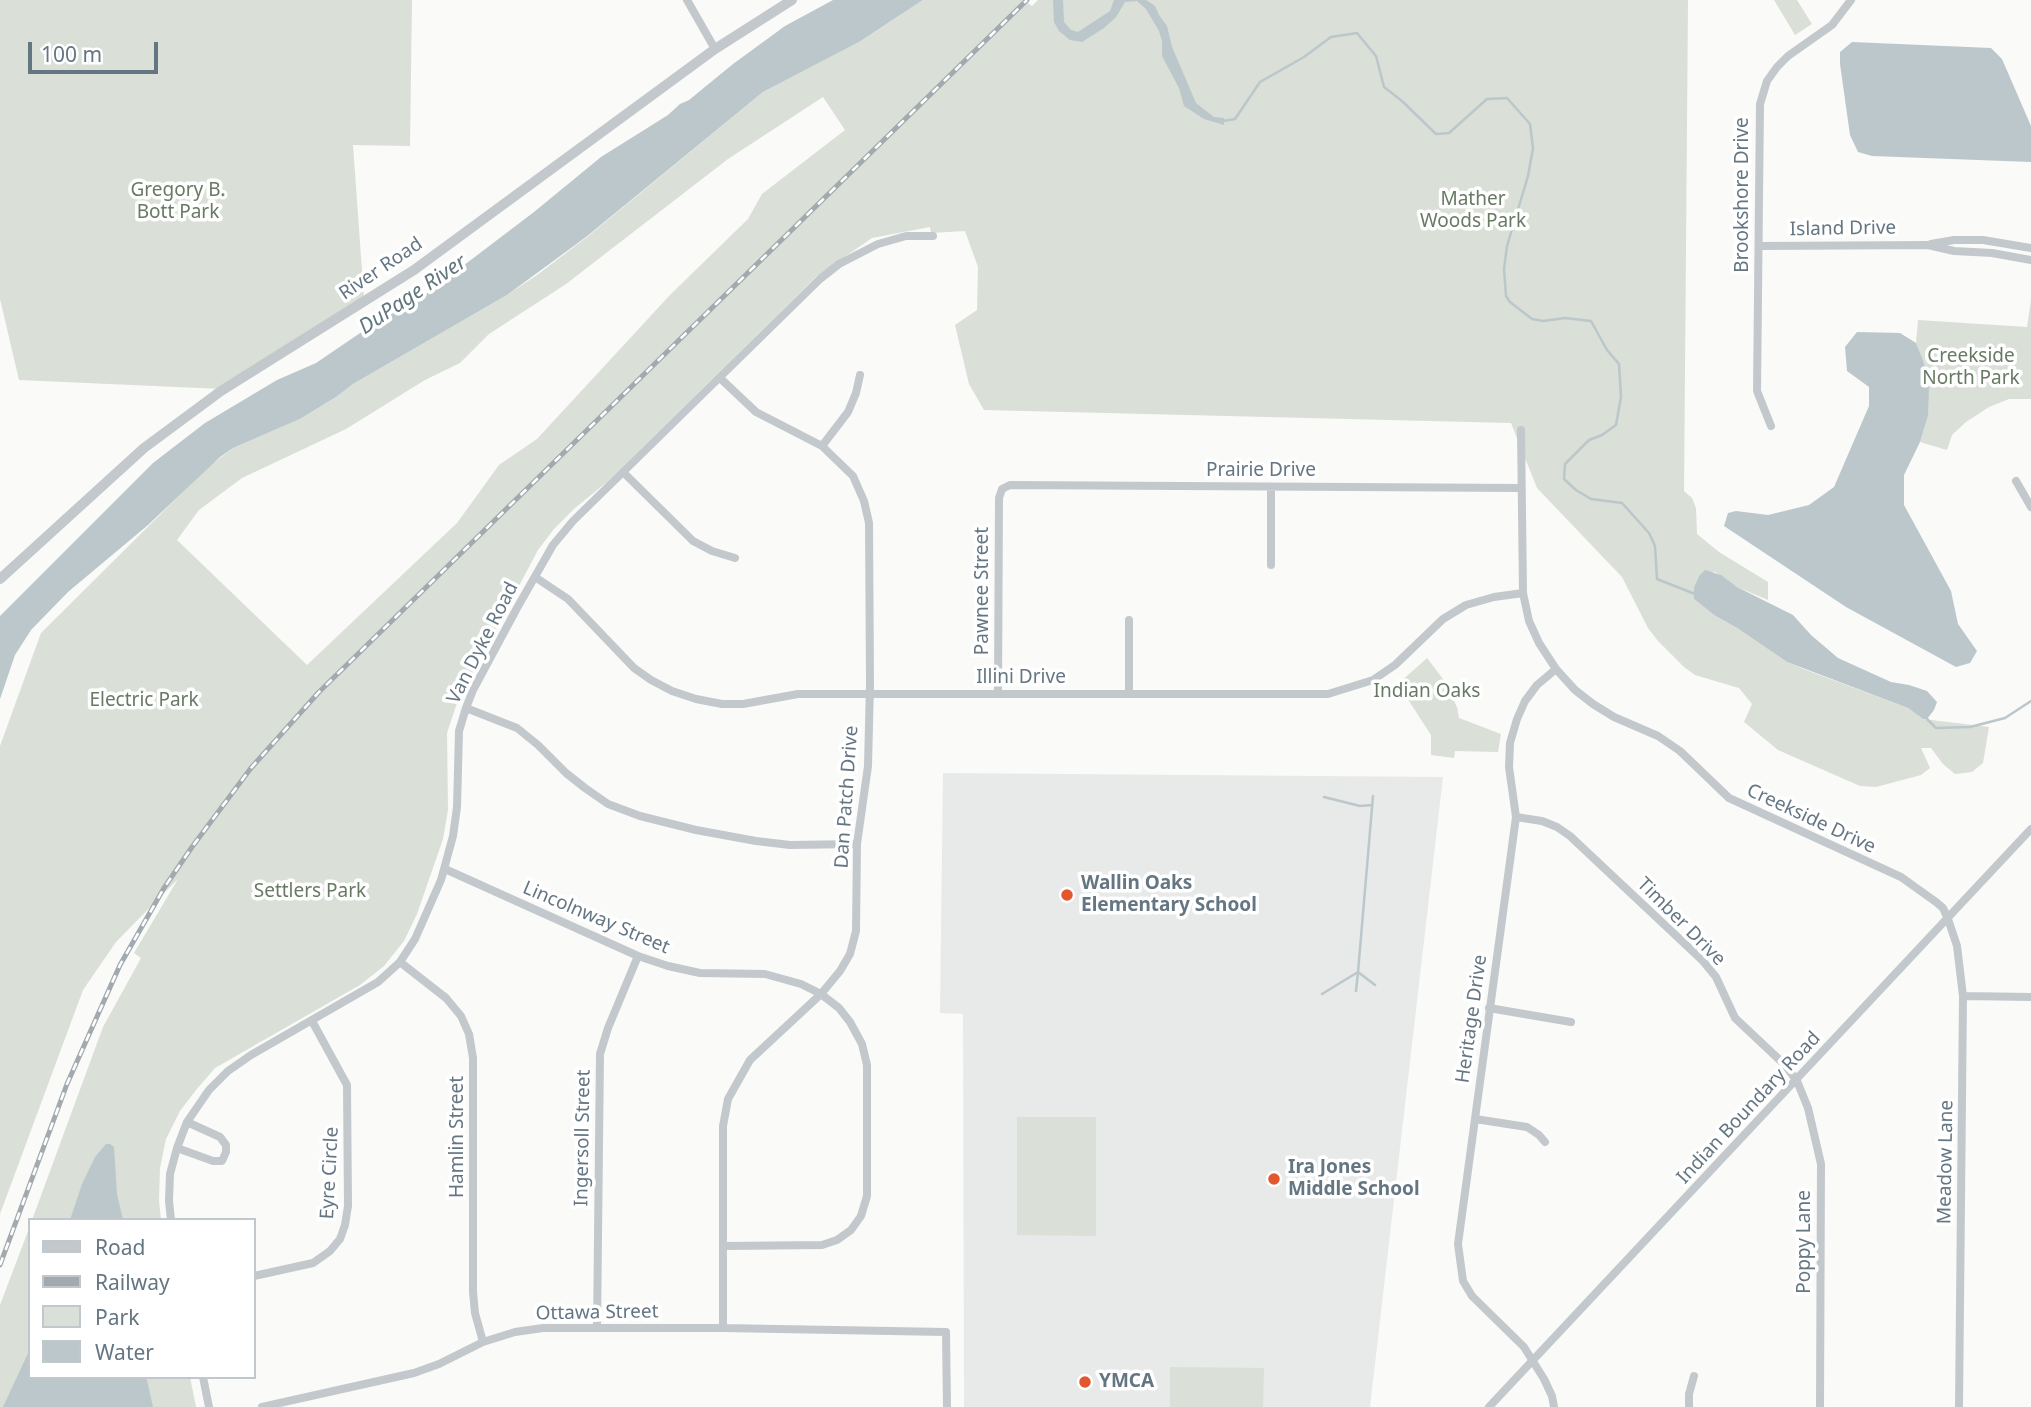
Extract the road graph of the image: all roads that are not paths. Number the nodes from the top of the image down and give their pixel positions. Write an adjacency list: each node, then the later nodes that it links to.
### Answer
1 (687, 0): 4 (street)
2 (792, 0): 4 (street, River Road)
3 (1851, 0): 7 (street, Brookshore Drive)
4 (715, 49): 24 (street, River Road)
5 (933, 236): 11 (street, Van Dyke Road)
6 (1928, 245): 7 (street, Island Drive); 8 (street, Island Drive); 9 (street, Island Drive)
7 (1759, 246): 12 (street, Brookshore Drive)
8 (2031, 247)
9 (2031, 260)
10 (860, 375): 14 (street)
11 (720, 378): 14 (street, Dan Patch Drive); 15 (street, Van Dyke Road)
12 (1771, 426)
13 (1521, 430): 18 (street, Creekside Drive)
14 (822, 446): 28 (street, Dan Patch Drive)
15 (623, 472): 21 (street); 23 (street, Van Dyke Road)
16 (2016, 481): 20 (street)
17 (1271, 486): 18 (street, Prairie Drive); 19 (street, Prairie Drive); 22 (street)
18 (1521, 488): 25 (street, Creekside Drive)
19 (1002, 489): 29 (street, Pawnee Street)
20 (2031, 508)
21 (735, 558)
22 (1271, 565)
23 (535, 577): 28 (street, Illini Drive); 31 (street, Van Dyke Road)
24 (0, 579)
25 (1523, 593): 27 (street, Creekside Drive); 30 (street, Illini Drive)
26 (1129, 620): 30 (street)
27 (1556, 669): 32 (street, Heritage Drive); 36 (street, Creekside Drive)
28 (870, 693): 29 (street, Illini Drive); 34 (street, Dan Patch Drive)
29 (998, 693): 30 (street, Illini Drive)
30 (1129, 694)
31 (466, 708): 34 (street); 35 (street, Van Dyke Road)
32 (1516, 817): 42 (street, Heritage Drive); 45 (street, Timber Drive)
33 (2031, 829): 36 (street, Indian Boundary Road)
34 (856, 844): 39 (street, Dan Patch Drive)
35 (444, 869): 37 (street, Lincolnway Street); 38 (street, Van Dyke Road)
36 (1948, 919): 40 (street, Meadow Lane); 45 (street, Indian Boundary Road)
37 (638, 956): 39 (street, Lincolnway Street); 53 (street, Ingersoll Street)
38 (400, 962): 43 (street, Van Dyke Road); 55 (street, Hamlin Street)
39 (821, 994): 51 (street, Dan Patch Drive); 51 (street, Lincolnway Street)
40 (1963, 996): 41 (street); 66 (street, Meadow Lane)
41 (2031, 997)
42 (1489, 1008): 44 (street); 46 (street, Heritage Drive)
43 (312, 1021): 47 (street, Van Dyke Road); 52 (street, Eyre Circle)
44 (1571, 1022)
45 (1797, 1081): 56 (street, Indian Boundary Road); 65 (street, Poppy Lane)
46 (1475, 1119): 48 (street); 56 (street, Heritage Drive)
47 (187, 1122): 49 (street, Van Dyke Road); 49 (street)
48 (1545, 1142)
49 (177, 1148): 50 (street, Van Dyke Road)
50 (171, 1218)
51 (724, 1246): 54 (street, Dan Patch Drive)
52 (256, 1276)
53 (597, 1328): 54 (street, Ottawa Street); 55 (street, Ottawa Street)
54 (723, 1328): 61 (street, Ottawa Street)
55 (483, 1342): 60 (street, Ottawa Street)
56 (1533, 1360): 62 (street, Indian Boundary Road); 63 (street, Heritage Drive)
57 (1694, 1376): 64 (street)
58 (203, 1379): 59 (street)
59 (209, 1407)
60 (262, 1407)
61 (947, 1407)
62 (1489, 1407)
63 (1554, 1407)
64 (1689, 1407)
65 (1821, 1407)
66 (1959, 1407)

